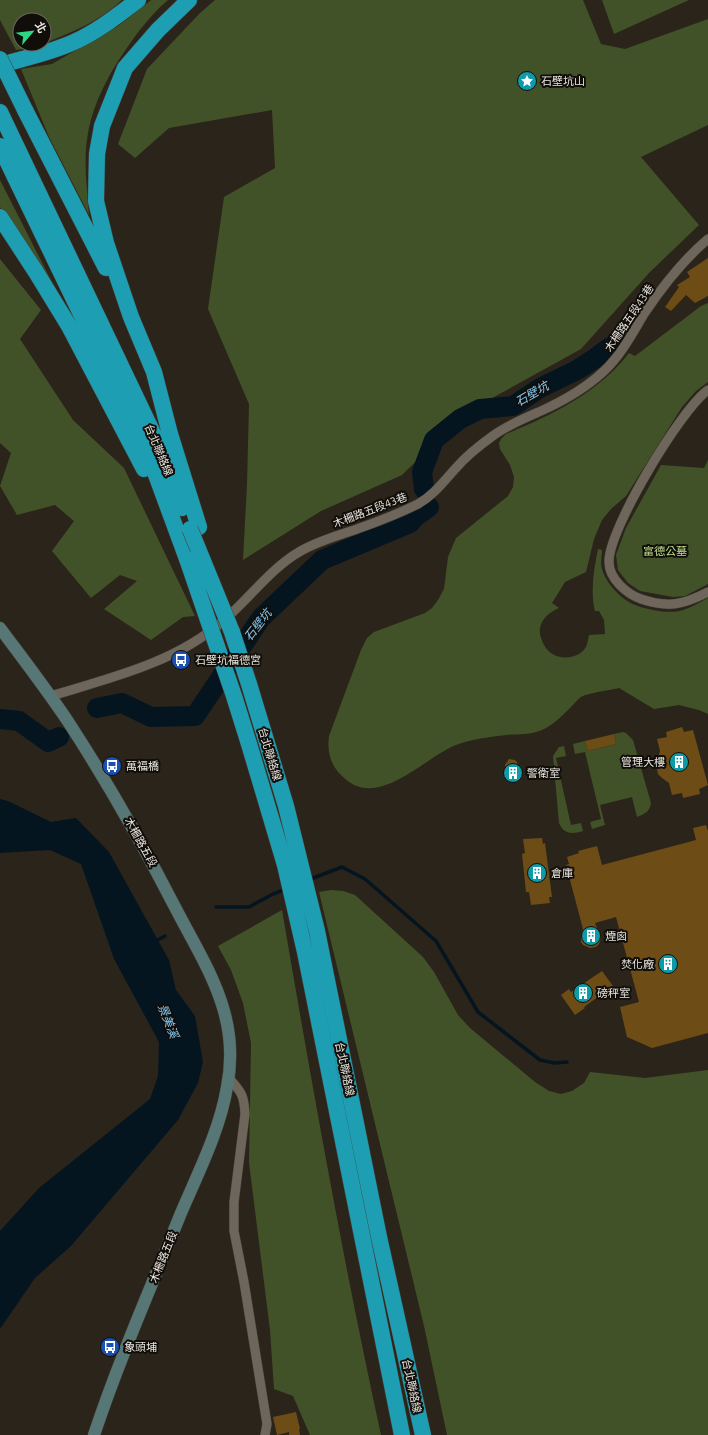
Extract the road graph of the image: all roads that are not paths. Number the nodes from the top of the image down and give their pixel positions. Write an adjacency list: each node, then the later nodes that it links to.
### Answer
1 (138, 0): 4 (highway)
2 (189, 0): 9 (highway)
3 (0, 59): 9 (highway, bridge)
4 (0, 65)
5 (1, 114): 11 (highway, 台北聯絡線)
6 (0, 146): 11 (highway, 台北聯絡線)
7 (0, 217): 11 (highway)
8 (708, 239): 14 (street, 木柵路五段43巷)
9 (131, 317): 11 (highway)
10 (708, 390): 12 (street)
11 (189, 530): 18 (highway, 台北聯絡線, bridge); 19 (highway, 台北聯絡線, bridge)
12 (708, 592)
13 (0, 628): 14 (main road, 木柵路五段)
14 (51, 696): 15 (main road, 木柵路五段)
15 (229, 1078): 16 (main road, 木柵路五段); 17 (street)
16 (94, 1435)
17 (265, 1435)
18 (402, 1435)
19 (423, 1435)

